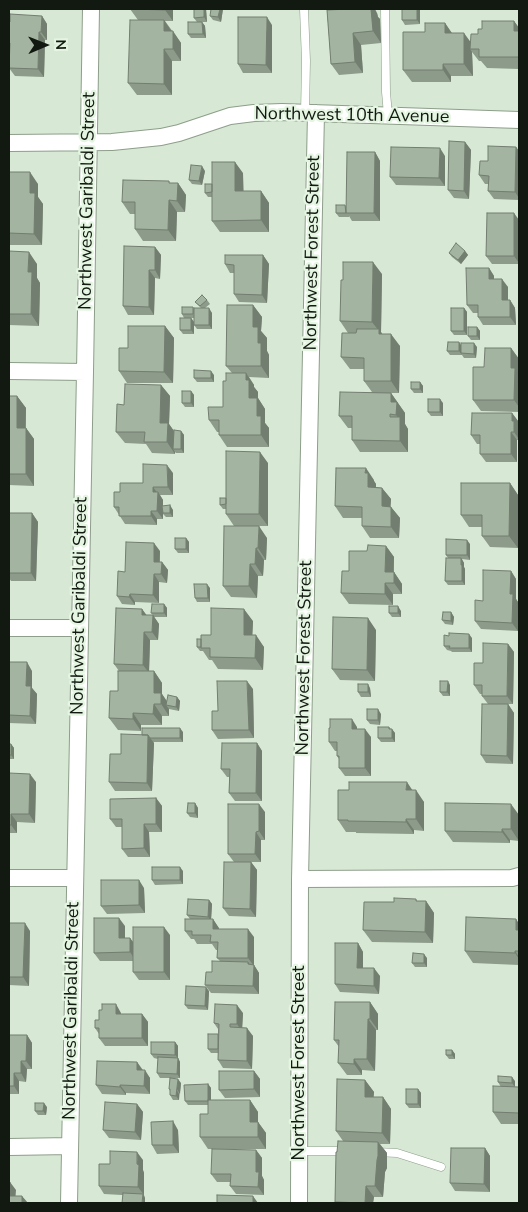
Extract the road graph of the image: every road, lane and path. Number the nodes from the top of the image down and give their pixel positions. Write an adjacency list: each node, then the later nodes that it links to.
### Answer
1 (91, 9): 7 (street, Northwest Garibaldi Street)
2 (304, 9): 4 (lane)
3 (385, 9): 5 (lane)
4 (311, 113): 5 (street, Northwest 10th Avenue); 7 (street, Northwest 10th Avenue); 16 (street, Northwest Forest Street)
5 (388, 115): 6 (street, Northwest 10th Avenue)
6 (519, 120)
7 (89, 142): 8 (street, Northwest 10th Avenue); 10 (street, Northwest Garibaldi Street)
8 (9, 143)
9 (9, 372): 10 (street)
10 (85, 372): 12 (street, Northwest Garibaldi Street)
11 (9, 628): 12 (street)
12 (80, 628): 15 (street, Northwest Garibaldi Street)
13 (519, 876): 16 (street)
14 (9, 878): 15 (street)
15 (75, 878): 18 (street, Northwest Garibaldi Street)
16 (300, 879): 19 (street, Northwest Forest Street)
17 (9, 1146): 18 (street)
18 (70, 1146): 23 (street, Northwest Garibaldi Street)
19 (300, 1151): 20 (lane); 24 (street, Northwest Forest Street)
20 (351, 1152)
21 (369, 1152): 22 (lane)
22 (441, 1167)
23 (69, 1203)
24 (300, 1203)

